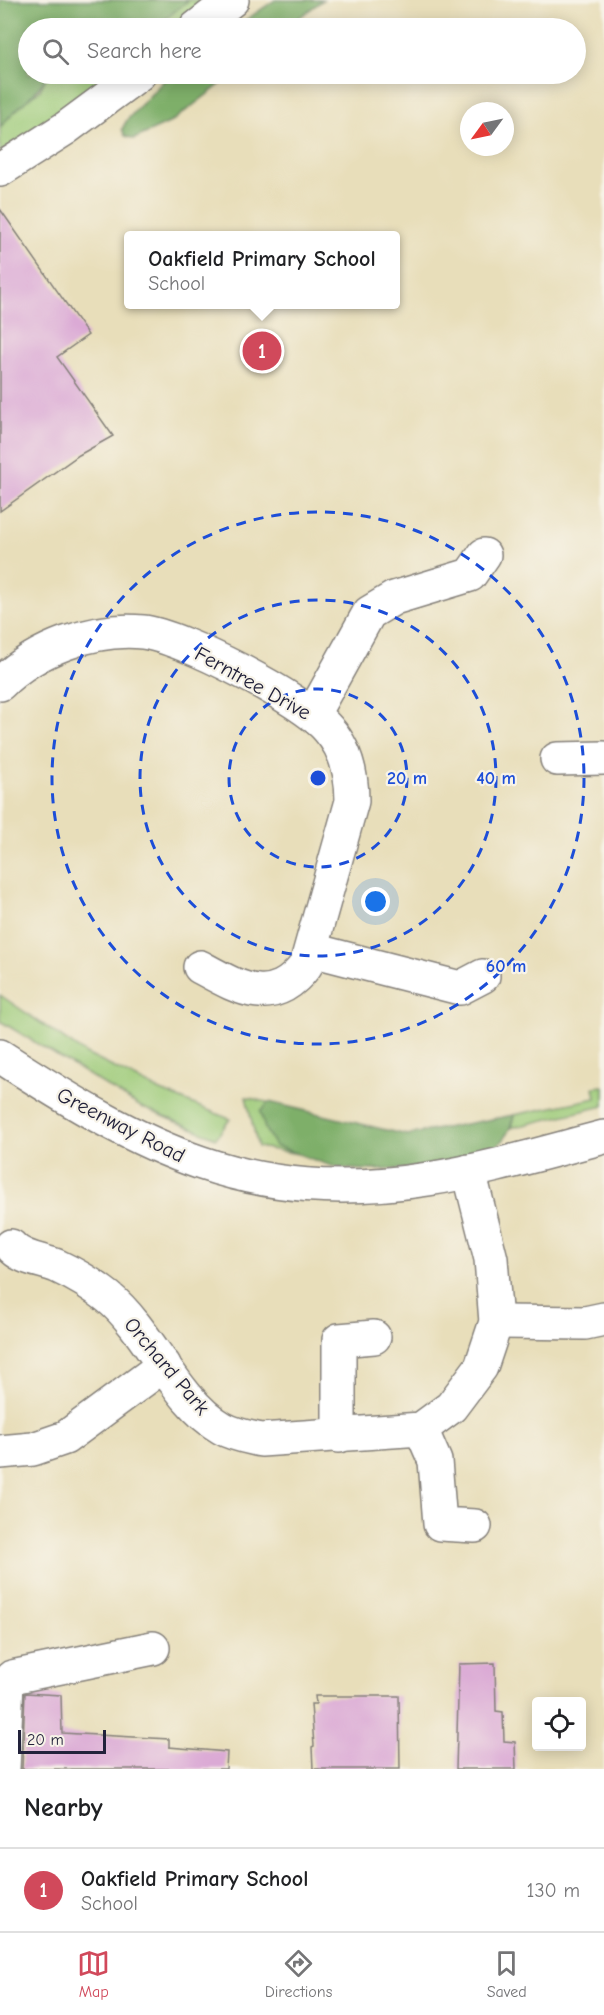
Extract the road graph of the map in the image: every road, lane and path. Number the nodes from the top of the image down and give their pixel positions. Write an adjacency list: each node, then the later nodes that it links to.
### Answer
1 (232, 0): 2 (street)
2 (209, 18)
3 (125, 84): 4 (street)
4 (0, 170)
5 (484, 555): 7 (street)
6 (0, 684): 7 (street, Ferntree Drive)
7 (313, 714): 10 (street, Ferntree Drive)
8 (604, 758): 9 (street)
9 (557, 759)
10 (312, 950): 11 (street, Ferntree Drive); 12 (street)
11 (200, 967)
12 (483, 976)
13 (0, 1056): 15 (street, Greenway Road)
14 (604, 1137): 15 (street, Greenway Road)
15 (469, 1171): 18 (street)
16 (12, 1246): 20 (street, Orchard Park)
17 (604, 1319): 18 (street)
18 (496, 1322): 21 (street)
19 (374, 1337): 22 (street)
20 (164, 1365): 22 (street, Orchard Park); 23 (street)
21 (421, 1429): 22 (street, Orchard Park); 24 (street)
22 (339, 1436)
23 (0, 1452)
24 (475, 1526)
25 (153, 1648): 26 (street)
26 (3, 1769)

